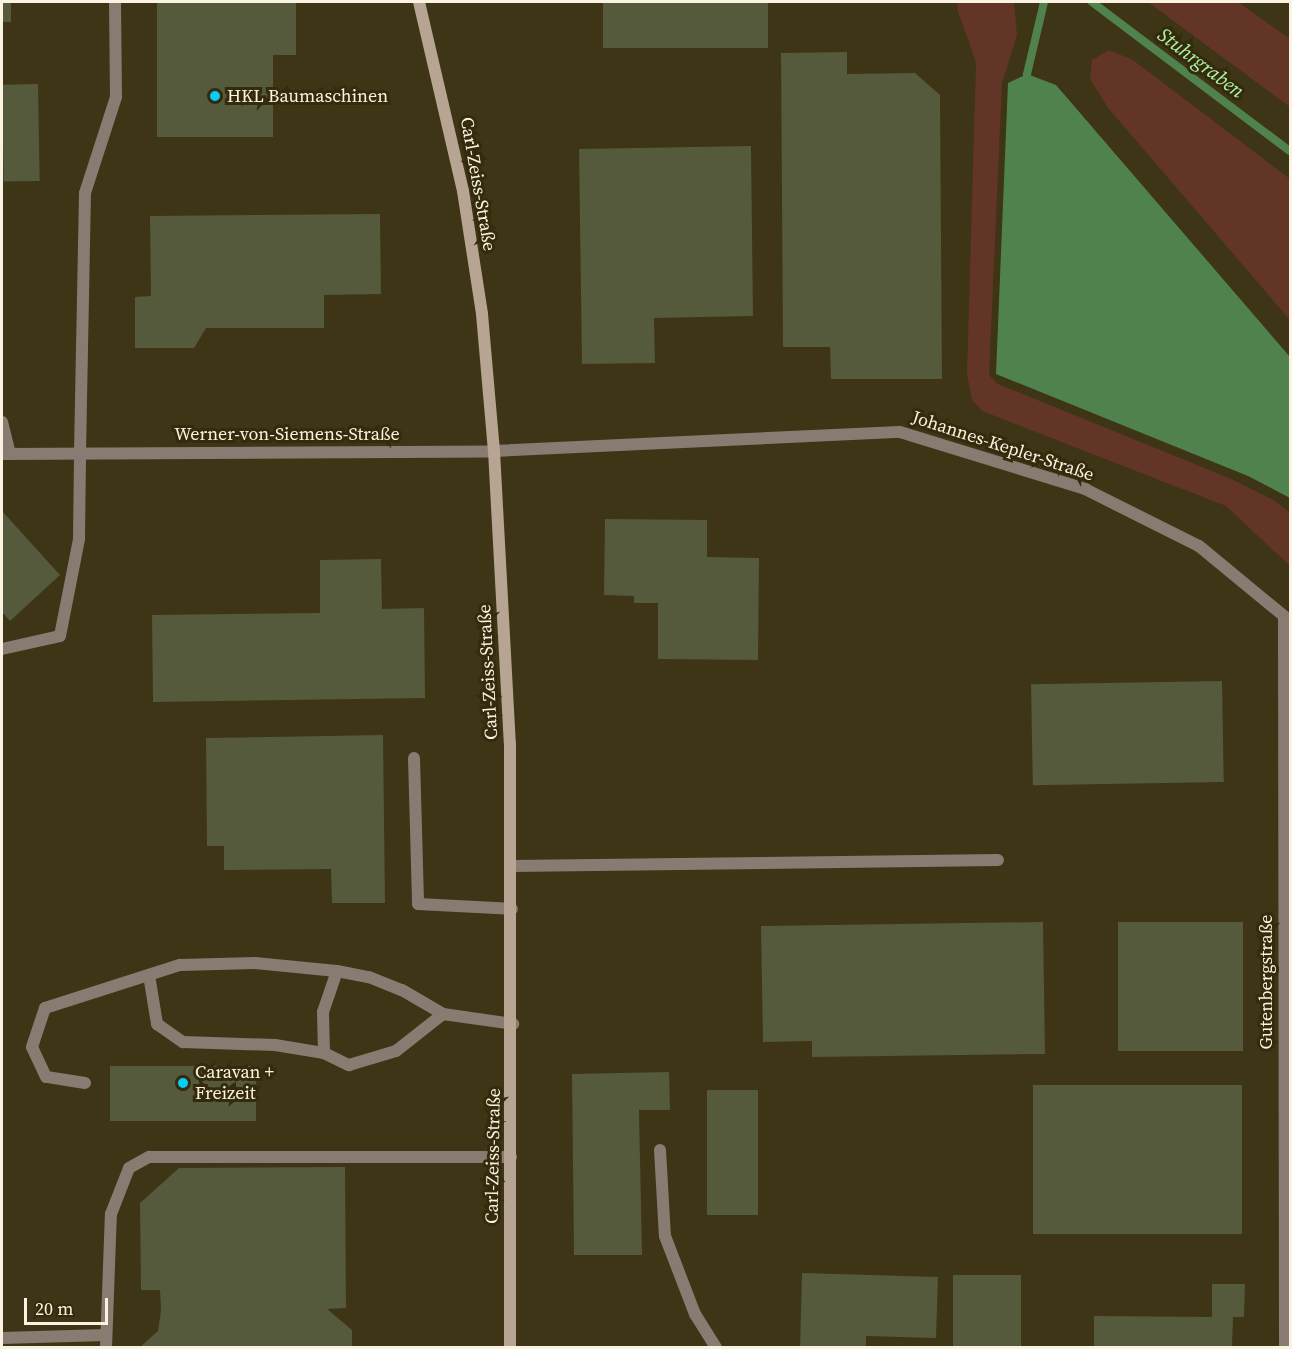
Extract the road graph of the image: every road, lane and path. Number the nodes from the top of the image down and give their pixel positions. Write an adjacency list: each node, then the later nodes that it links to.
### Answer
1 (115, 2): 5 (street)
2 (419, 2): 4 (main road, Carl-Zeiss-Straße)
3 (2, 423): 6 (street)
4 (494, 452): 5 (street, Werner-von-Siemens-Straße); 7 (street, Johannes-Kepler-Straße); 11 (main road, Carl-Zeiss-Straße)
5 (80, 453): 6 (street, Werner-von-Siemens-Straße); 8 (street)
6 (6, 454)
7 (1284, 616): 19 (street, Gutenbergstraße)
8 (2, 649)
9 (414, 758): 12 (street)
10 (998, 860): 11 (street)
11 (511, 866): 12 (main road, Carl-Zeiss-Straße)
12 (512, 909): 16 (main road, Carl-Zeiss-Straße)
13 (337, 971): 14 (street); 15 (street); 17 (street)
14 (149, 975): 17 (street); 18 (street)
15 (443, 1014): 16 (street); 17 (street)
16 (513, 1024): 21 (main road, Carl-Zeiss-Straße)
17 (324, 1053)
18 (85, 1083)
19 (1288, 1100): 22 (street, Gutenbergstraße)
20 (660, 1150): 26 (street)
21 (510, 1157): 24 (street); 25 (main road, Carl-Zeiss-Straße)
22 (1288, 1264): 27 (street, Gutenbergstraße)
23 (2, 1338): 24 (street)
24 (106, 1341)
25 (510, 1347)
26 (716, 1347)
27 (1285, 1347)

